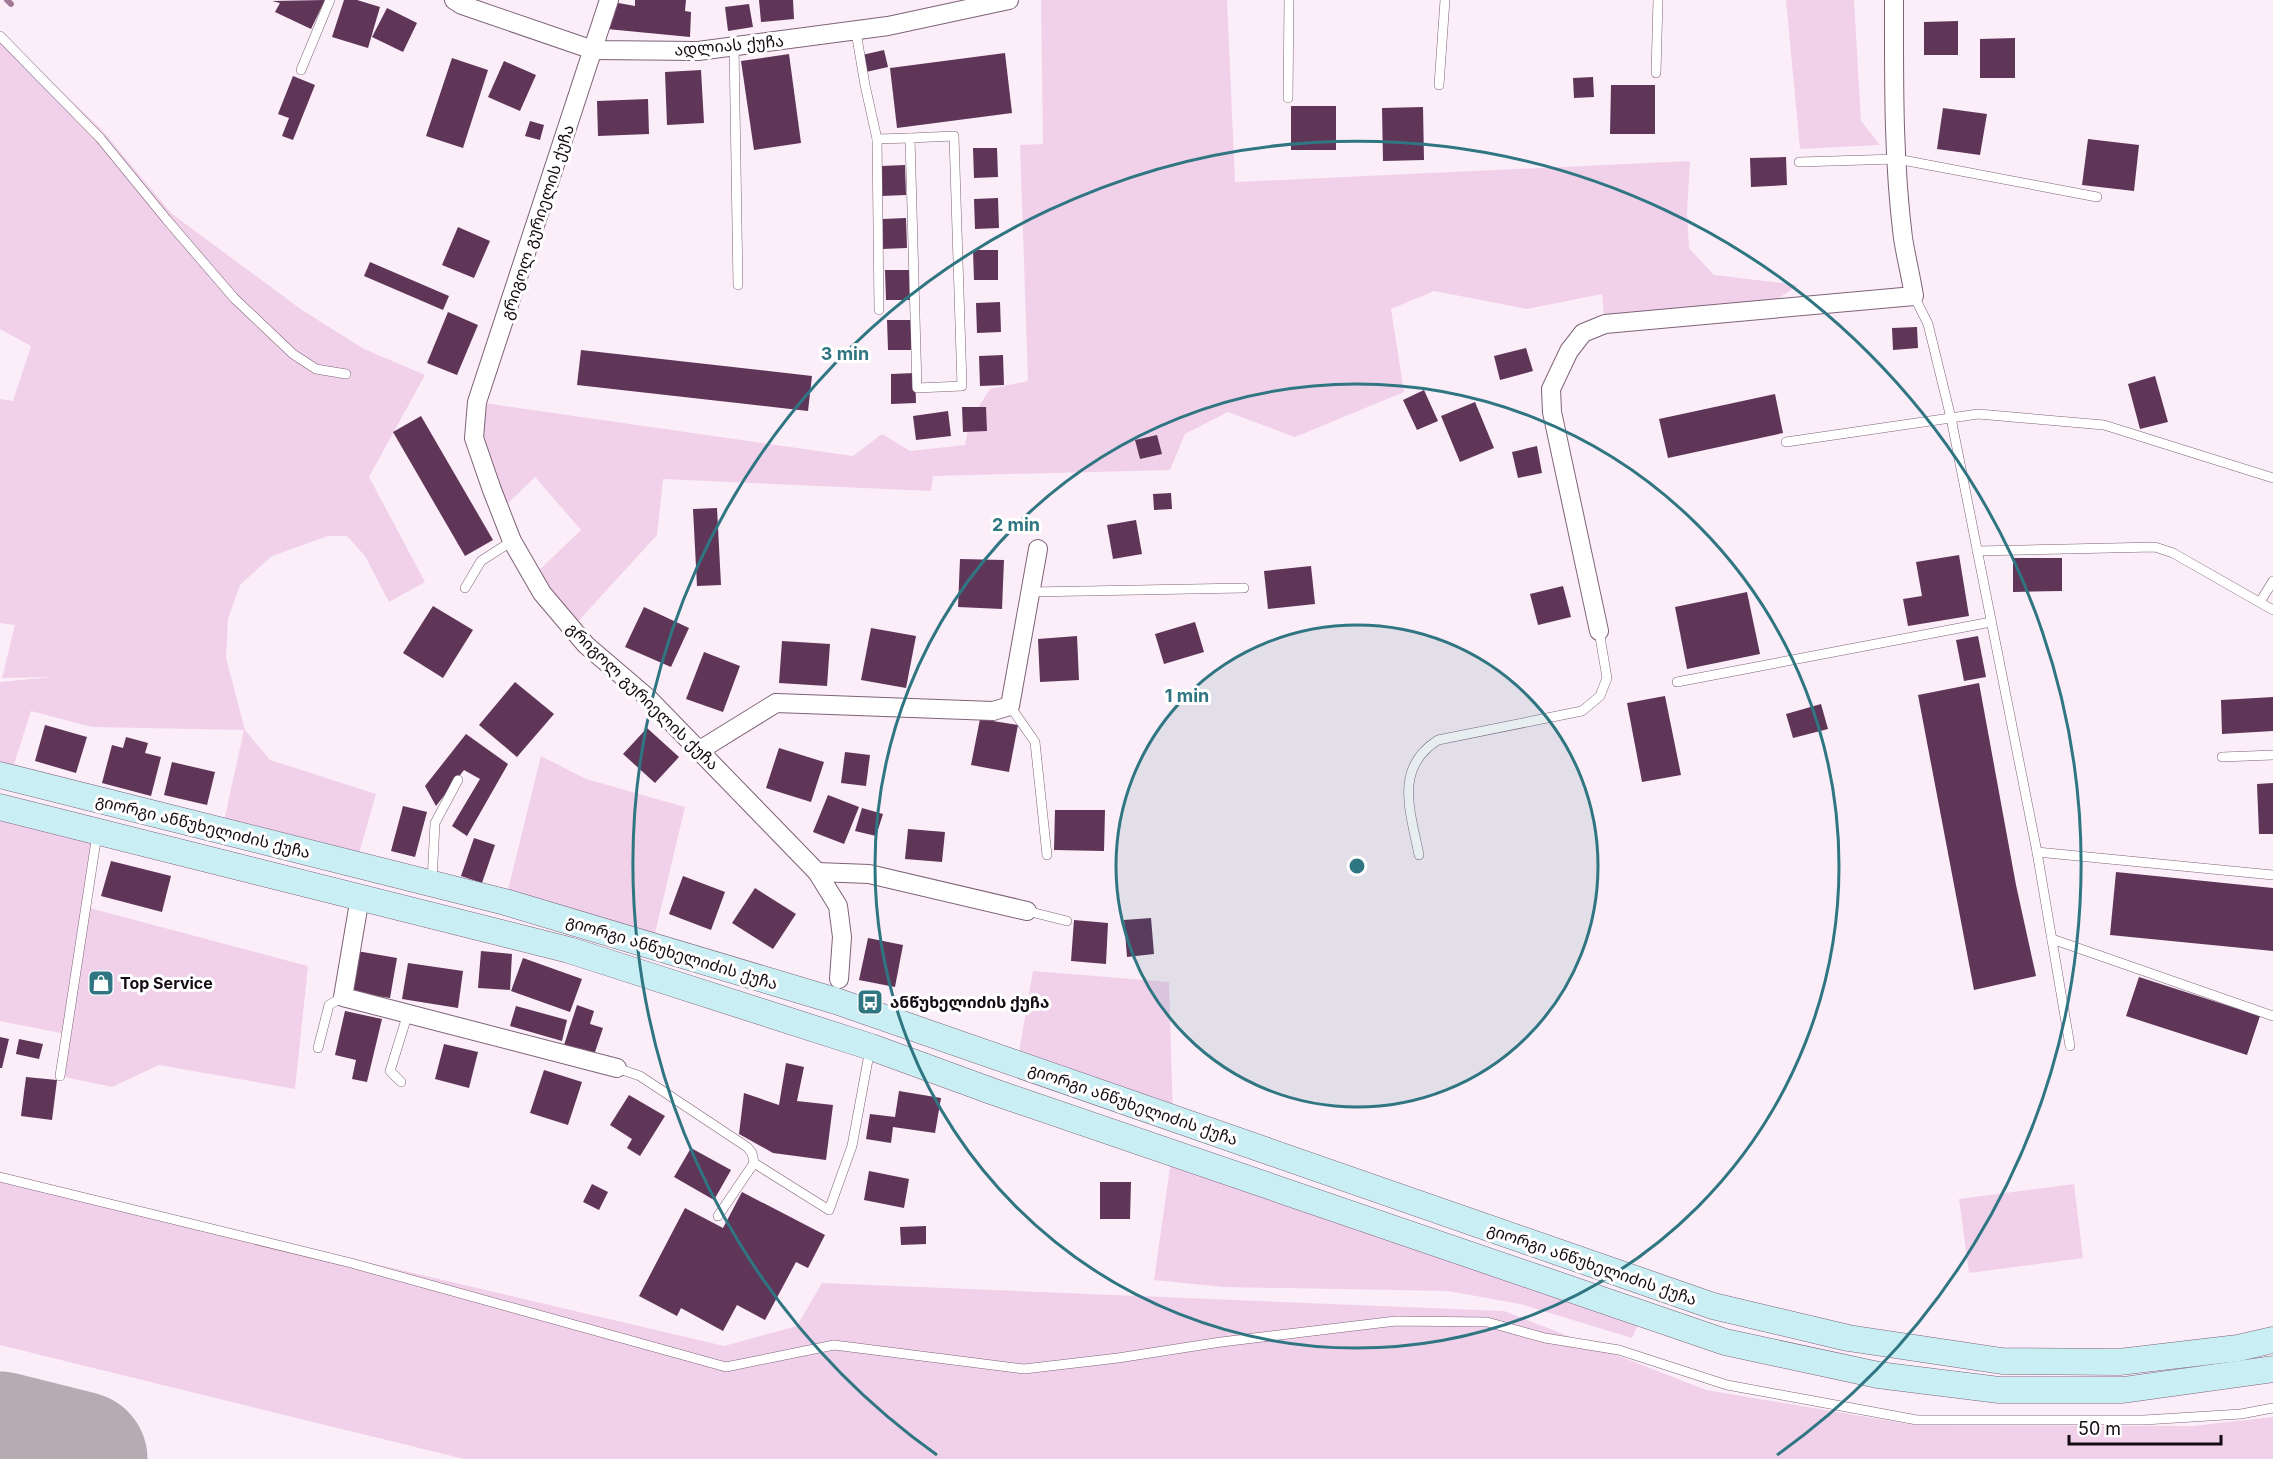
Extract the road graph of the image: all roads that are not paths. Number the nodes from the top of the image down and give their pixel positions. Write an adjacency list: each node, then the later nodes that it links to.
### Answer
1 (330, 0): 13 (lane)
2 (454, 0): 12 (street, ადლიას ქუჩა)
3 (609, 0): 12 (street, გრიგოლ გურიელის ქუჩა)
4 (1009, 0): 9 (street, ადლიას ქუჩა)
5 (1289, 0): 16 (lane)
6 (1445, 0): 15 (lane)
7 (1658, 0): 14 (lane)
8 (1894, 0): 19 (street)
9 (856, 32): 11 (street, ადლიას ქუჩა); 18 (lane)
10 (0, 36): 25 (lane)
11 (735, 46): 12 (street, ადლიას ქუჩა); 22 (lane)
12 (593, 50): 29 (street, გრიგოლ გურიელის ქუჩა)
13 (301, 70)
14 (1656, 73)
15 (1439, 85)
16 (1288, 98)
17 (910, 138): 17 (lane); 18 (lane)
18 (877, 140): 24 (lane)
19 (1897, 159): 20 (lane); 21 (lane); 23 (street)
20 (1800, 162)
21 (2097, 197)
22 (738, 285)
23 (1914, 296): 26 (lane); 39 (street)
24 (879, 310)
25 (346, 374)
26 (1951, 418): 27 (lane); 28 (lane); 31 (lane)
27 (1786, 442)
28 (2273, 478)
29 (512, 541): 33 (lane); 42 (street, გრიგოლ გურიელის ქუჩა)
30 (1038, 549): 35 (street)
31 (1977, 551): 36 (lane); 38 (lane)
32 (2273, 580): 36 (lane)
33 (465, 588)
34 (1244, 588): 35 (lane)
35 (1031, 592): 41 (street)
36 (2260, 602): 37 (lane)
37 (2273, 610)
38 (1991, 622): 40 (lane); 49 (lane)
39 (1599, 631): 51 (lane)
40 (1677, 682)
41 (1010, 706): 42 (street); 50 (lane)
42 (700, 750): 52 (street, გრიგოლ გურიელის ქუჩა)
43 (2273, 755): 44 (lane)
44 (2222, 757)
45 (0, 775): 54 (main road, გიორგი ანწუხელიძის ქუჩა)
46 (458, 780): 54 (lane)
47 (0, 807): 48 (main road, გიორგი ანწუხელიძის ქუჩა)
48 (97, 831): 55 (main road, გიორგი ანწუხელიძის ქუჩა); 67 (lane)
49 (2037, 852): 53 (lane); 58 (lane)
50 (1047, 855)
51 (1419, 855)
52 (817, 872): 56 (street); 59 (street, გრიგოლ გურიელის ქუჩა)
53 (2273, 875)
54 (432, 883): 72 (main road, გიორგი ანწუხელიძის ქუჩა)
55 (360, 897): 60 (street); 64 (main road, გიორგი ანწუხელიძის ქუჩა)
56 (1027, 911): 57 (lane)
57 (1066, 921)
58 (2052, 939): 62 (lane); 63 (lane)
59 (839, 979)
60 (343, 997): 61 (street); 65 (lane)
61 (408, 1012): 66 (street); 68 (lane)
62 (2273, 1016)
63 (2070, 1046)
64 (871, 1047): 69 (lane); 73 (main road, გიორგი ანწუხელიძის ქუჩა)
65 (318, 1048)
66 (617, 1068): 69 (lane)
67 (60, 1076)
68 (400, 1082)
69 (754, 1163): 71 (lane)
70 (0, 1177): 74 (lane)
71 (718, 1216)
72 (2273, 1340)
73 (2273, 1369)
74 (2273, 1408)

